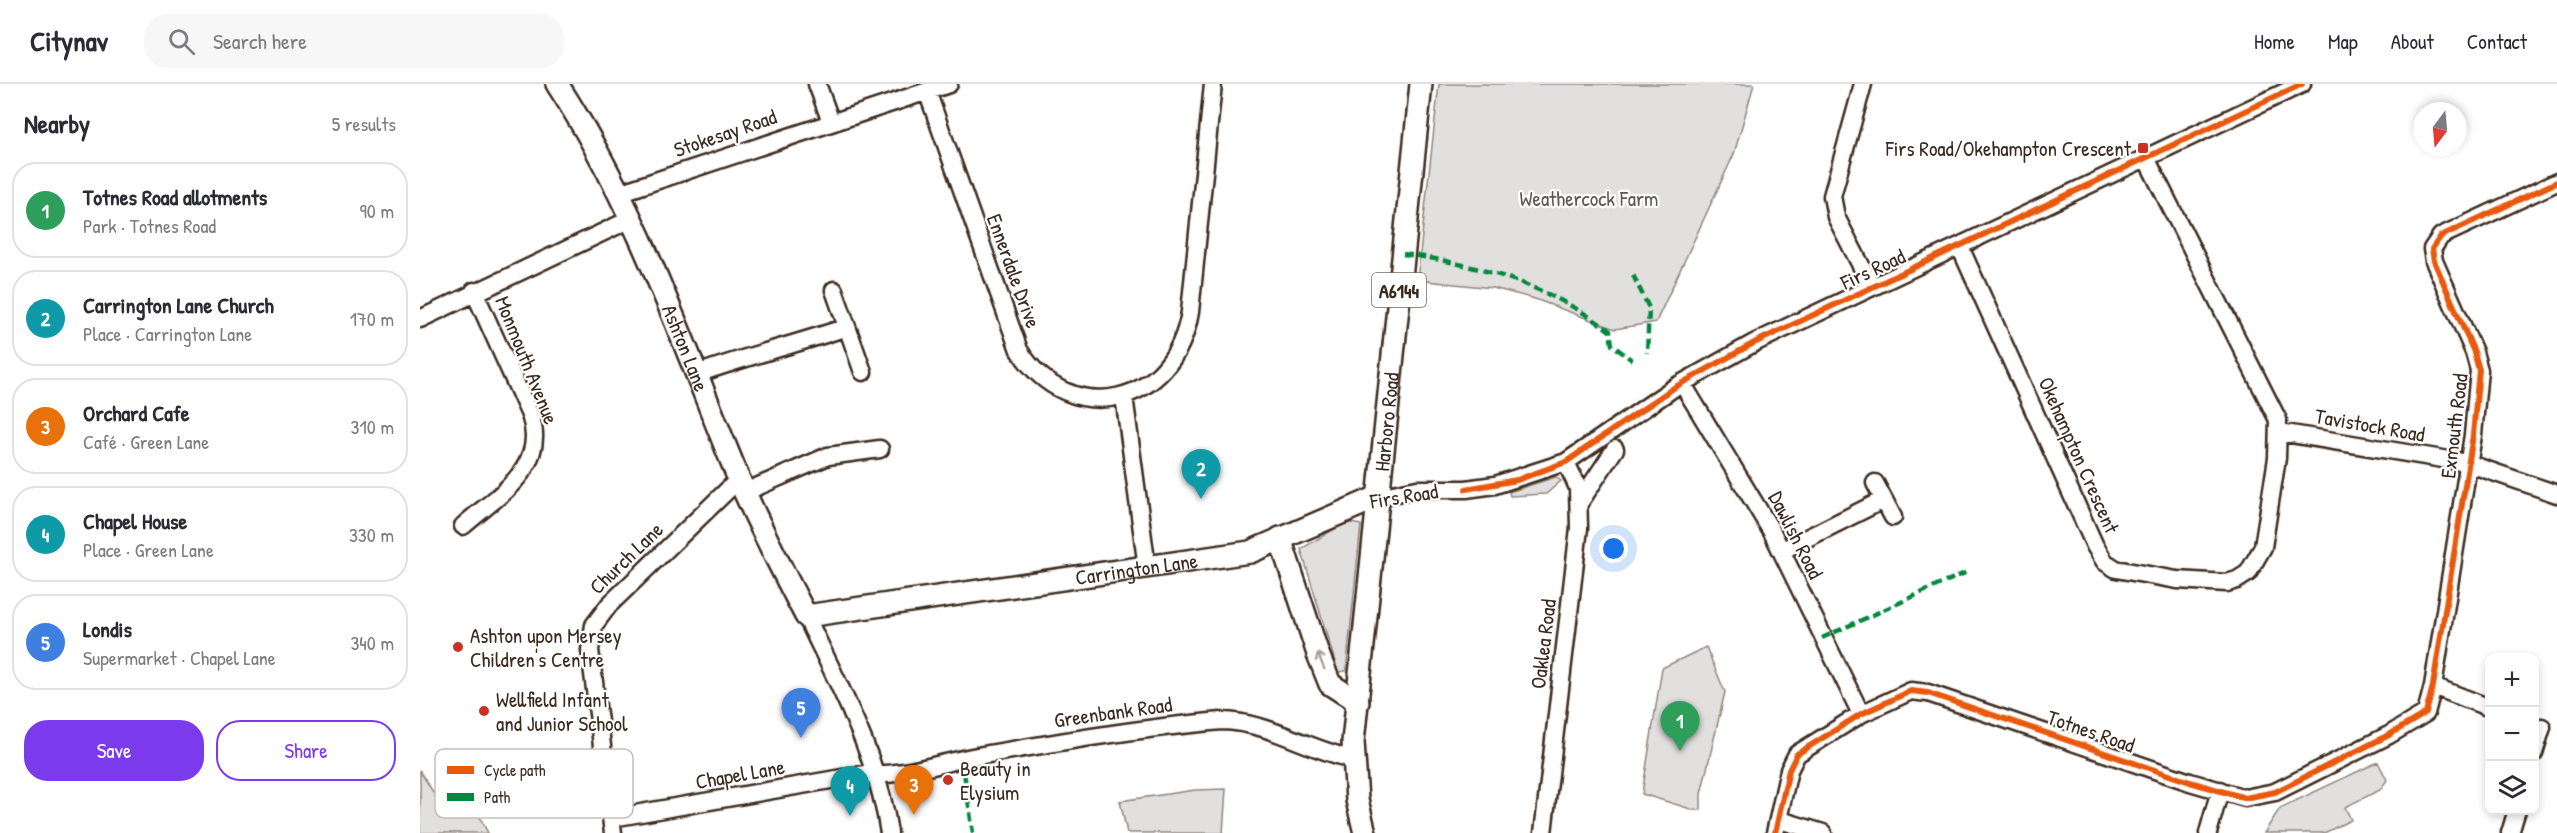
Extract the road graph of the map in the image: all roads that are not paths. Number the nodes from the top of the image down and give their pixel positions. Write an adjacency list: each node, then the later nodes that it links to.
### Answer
1 (557, 84): 12 (main road, Ashton Lane)
2 (818, 84): 9 (street)
3 (949, 84): 8 (street, Stokesay Road)
4 (1213, 84): 23 (street, Ennerdale Drive)
5 (1421, 84): 32 (main road, Harboro Road / A6144)
6 (1863, 84): 15 (street)
7 (2302, 84): 10 (street, Firs Road)
8 (927, 91): 9 (street, Stokesay Road); 23 (street, Ennerdale Drive)
9 (831, 122): 12 (street, Stokesay Road)
10 (2146, 160): 14 (street, Firs Road); 24 (street, Okehampton Crescent)
11 (2557, 182): 28 (street, Exmouth Road)
12 (619, 193): 13 (main road, Ashton Lane)
13 (631, 219): 17 (street); 21 (main road, Ashton Lane)
14 (1960, 247): 15 (street, Firs Road); 24 (street, Okehampton Crescent)
15 (1872, 287): 22 (street, Firs Road)
16 (834, 290): 19 (street)
17 (474, 291): 18 (street); 36 (street, Monmouth Avenue)
18 (420, 319)
19 (847, 327): 20 (street); 21 (street)
20 (863, 372)
21 (697, 374): 30 (main road, Ashton Lane)
22 (1682, 383): 27 (street, Firs Road); 38 (street, Dawlish Road)
23 (1124, 396): 39 (street)
24 (2279, 432): 28 (street, Tavistock Road)
25 (880, 449): 30 (street)
26 (1615, 449): 34 (street)
27 (1566, 462): 32 (street, Firs Road); 34 (street, Oaklea Road)
28 (2467, 464): 31 (street, Tavistock Road); 41 (street, Exmouth Road)
29 (1875, 483): 33 (street)
30 (742, 486): 40 (main road, Ashton Lane); 47 (street, Church Lane)
31 (2557, 494)
32 (1378, 497): 37 (main road, Firs Road); 42 (main road, Harboro Road / A6144)
33 (1883, 500): 35 (street); 38 (street)
34 (1580, 502): 56 (street, Oaklea Road)
35 (1893, 517)
36 (464, 526)
37 (1280, 538): 39 (main road, Carrington Lane); 42 (main road, one-way to 37)
38 (1781, 551): 44 (street, Dawlish Road)
39 (1148, 568): 40 (main road, Carrington Lane)
40 (806, 616): 49 (street)
41 (2433, 686): 43 (street); 50 (street, Totnes Road)
42 (1358, 702): 48 (main road, Harboro Road / A6144)
43 (2487, 707)
44 (1861, 714): 50 (street, Totnes Road); 53 (street, Totnes Road)
45 (2545, 728): 46 (street)
46 (2539, 743)
47 (602, 749)
48 (1353, 759): 49 (street, Greenbank Road); 55 (main road, A6144)
49 (876, 775): 52 (street, Chapel Lane); 54 (street)
50 (2220, 790): 58 (street)
51 (2515, 815): 59 (street)
52 (612, 826)
53 (1778, 826): 57 (street)
54 (890, 833)
55 (1365, 833)
56 (1544, 833)
57 (1822, 833)
58 (2208, 833)
59 (2510, 833)

